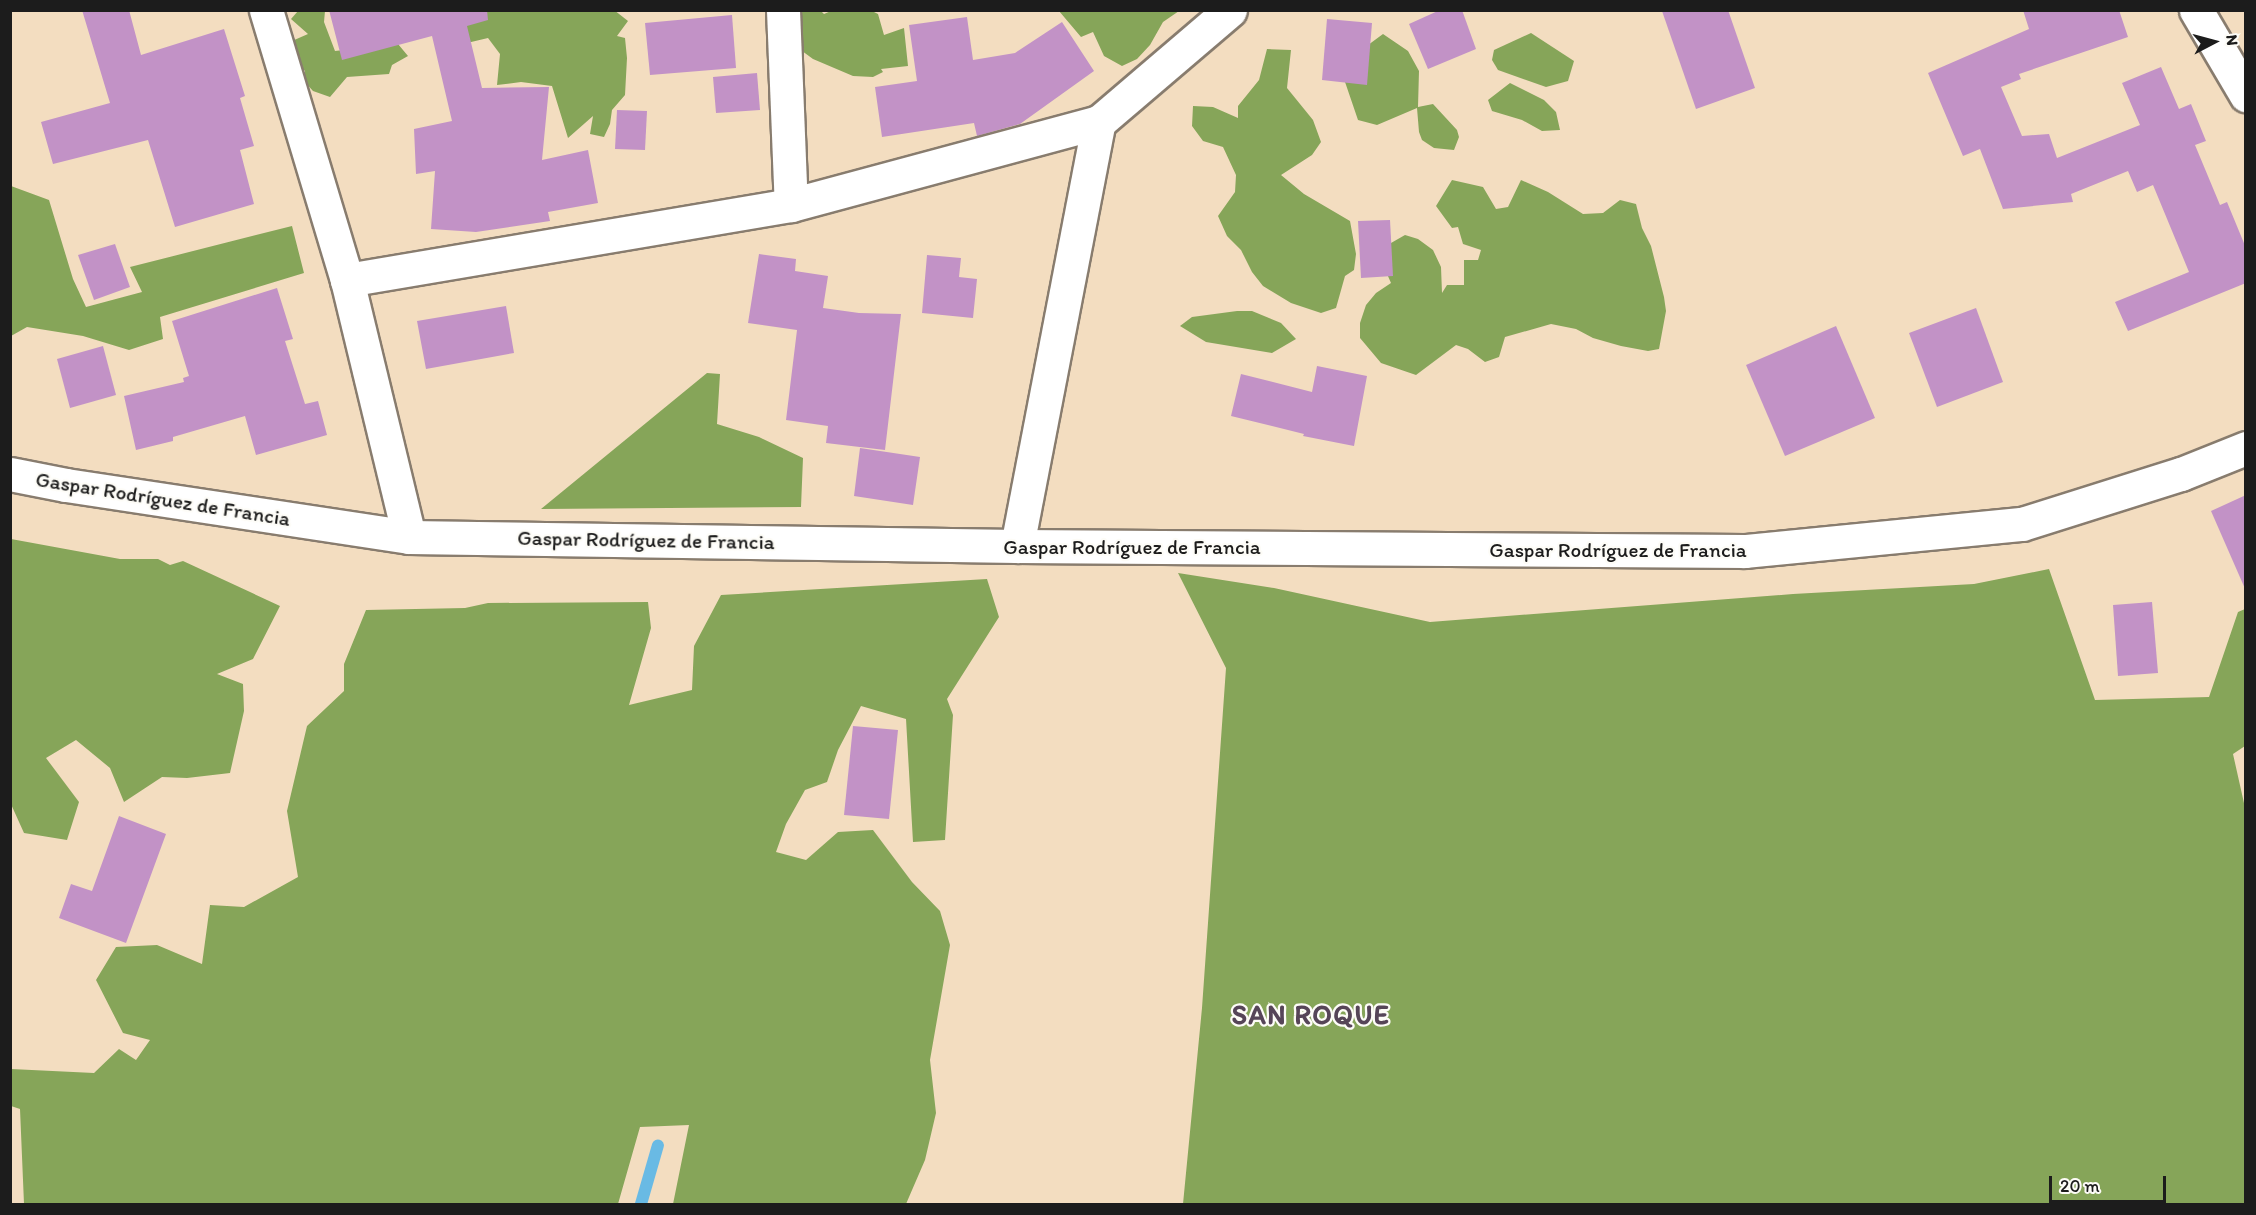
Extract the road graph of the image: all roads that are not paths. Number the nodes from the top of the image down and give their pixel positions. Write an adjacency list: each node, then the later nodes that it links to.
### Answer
1 (266, 10): 8 (street)
2 (783, 10): 7 (street)
3 (1230, 10): 6 (street)
4 (2196, 10): 5 (street)
5 (2246, 95)
6 (1099, 122): 7 (street); 12 (street)
7 (791, 205): 8 (street)
8 (347, 280): 11 (street)
9 (2246, 448): 12 (street, Gaspar Rodríguez de Francia)
10 (10, 474): 11 (street, Gaspar Rodríguez de Francia)
11 (409, 537): 12 (street, Gaspar Rodríguez de Francia)
12 (1017, 546)

